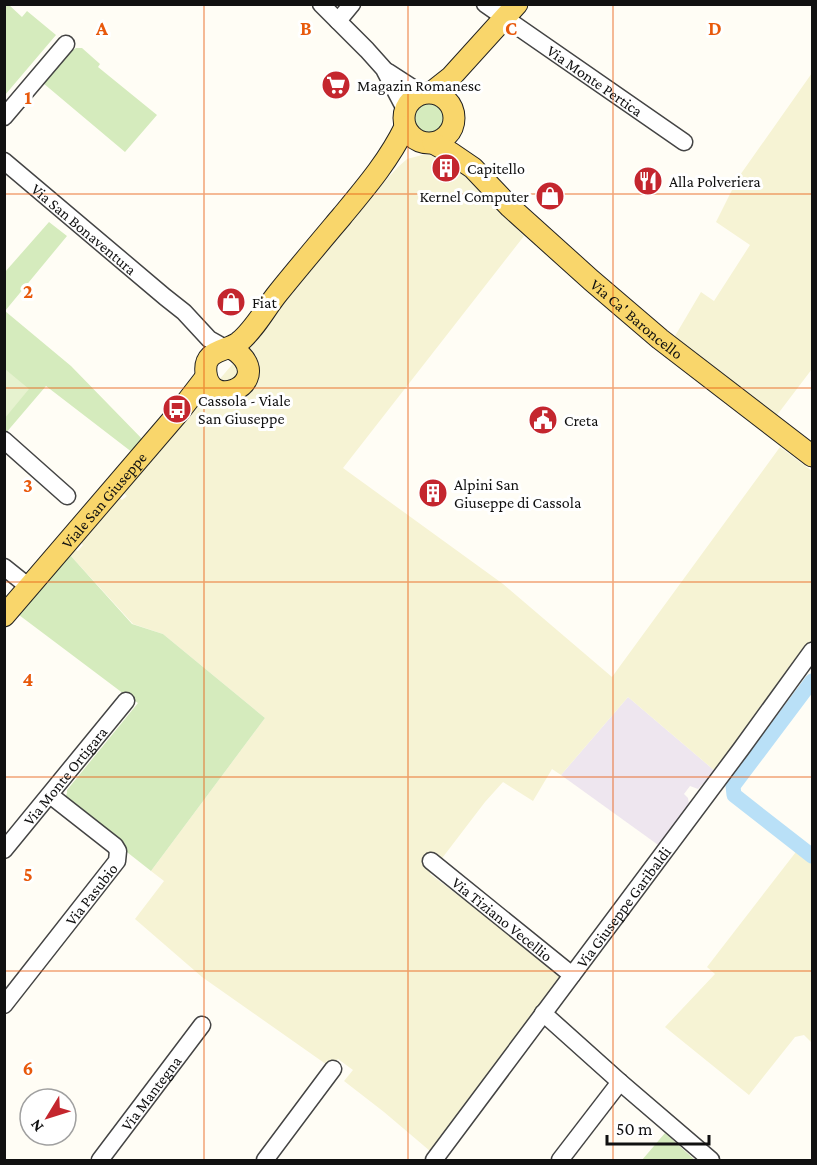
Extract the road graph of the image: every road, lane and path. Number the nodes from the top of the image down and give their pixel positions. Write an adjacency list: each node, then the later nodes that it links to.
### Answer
1 (321, 4): 5 (street)
2 (352, 4): 5 (street)
3 (485, 4): 4 (street, Via Monte Pertica)
4 (510, 12): 7 (main road); 13 (street, Via Monte Pertica)
5 (338, 21): 8 (street)
6 (66, 44): 10 (street)
7 (467, 60): 9 (main road); 12 (main road)
8 (384, 69): 9 (street); 11 (street)
9 (427, 93): 11 (main road); 12 (main road)
10 (4, 117)
11 (405, 118): 14 (main road); 17 (main road, Viale San Giuseppe)
12 (452, 118): 14 (main road); 16 (main road, Via Ca' Baroncello)
13 (684, 142)
14 (430, 144): 16 (main road, Via Ca' Baroncello); 17 (main road, Viale San Giuseppe)
15 (7, 167): 18 (street, Via San Bonaventura)
16 (473, 168): 22 (main road, Via Ca' Baroncello)
17 (377, 173): 19 (main road, Viale San Giuseppe)
18 (165, 297): 19 (street, Via San Bonaventura); 20 (street, Via San Bonaventura)
19 (233, 352): 20 (main road, Viale San Giuseppe); 20 (main road, Viale San Giuseppe)
20 (211, 377): 25 (main road, Viale San Giuseppe)
21 (4, 440): 23 (street)
22 (813, 456)
23 (67, 496)
24 (4, 567): 25 (street)
25 (29, 587): 26 (main road, Viale San Giuseppe)
26 (4, 616)
27 (813, 651): 32 (street, Via Giuseppe Garibaldi)
28 (126, 701): 29 (street, Via Monte Ortigara)
29 (50, 795): 30 (street, Via Monte Ortigara); 33 (street, Via Pasubio)
30 (4, 850)
31 (431, 861): 32 (street, Via Tiziano Vecellio)
32 (572, 975): 34 (street, Via Giuseppe Garibaldi)
33 (4, 1005)
34 (543, 1013): 37 (street); 40 (street, Via Giuseppe Garibaldi)
35 (202, 1025): 38 (street, Via Mantegna)
36 (333, 1069): 39 (street)
37 (620, 1082): 41 (street); 42 (street)
38 (100, 1161)
39 (265, 1161)
40 (434, 1161)
41 (560, 1161)
42 (711, 1161)

